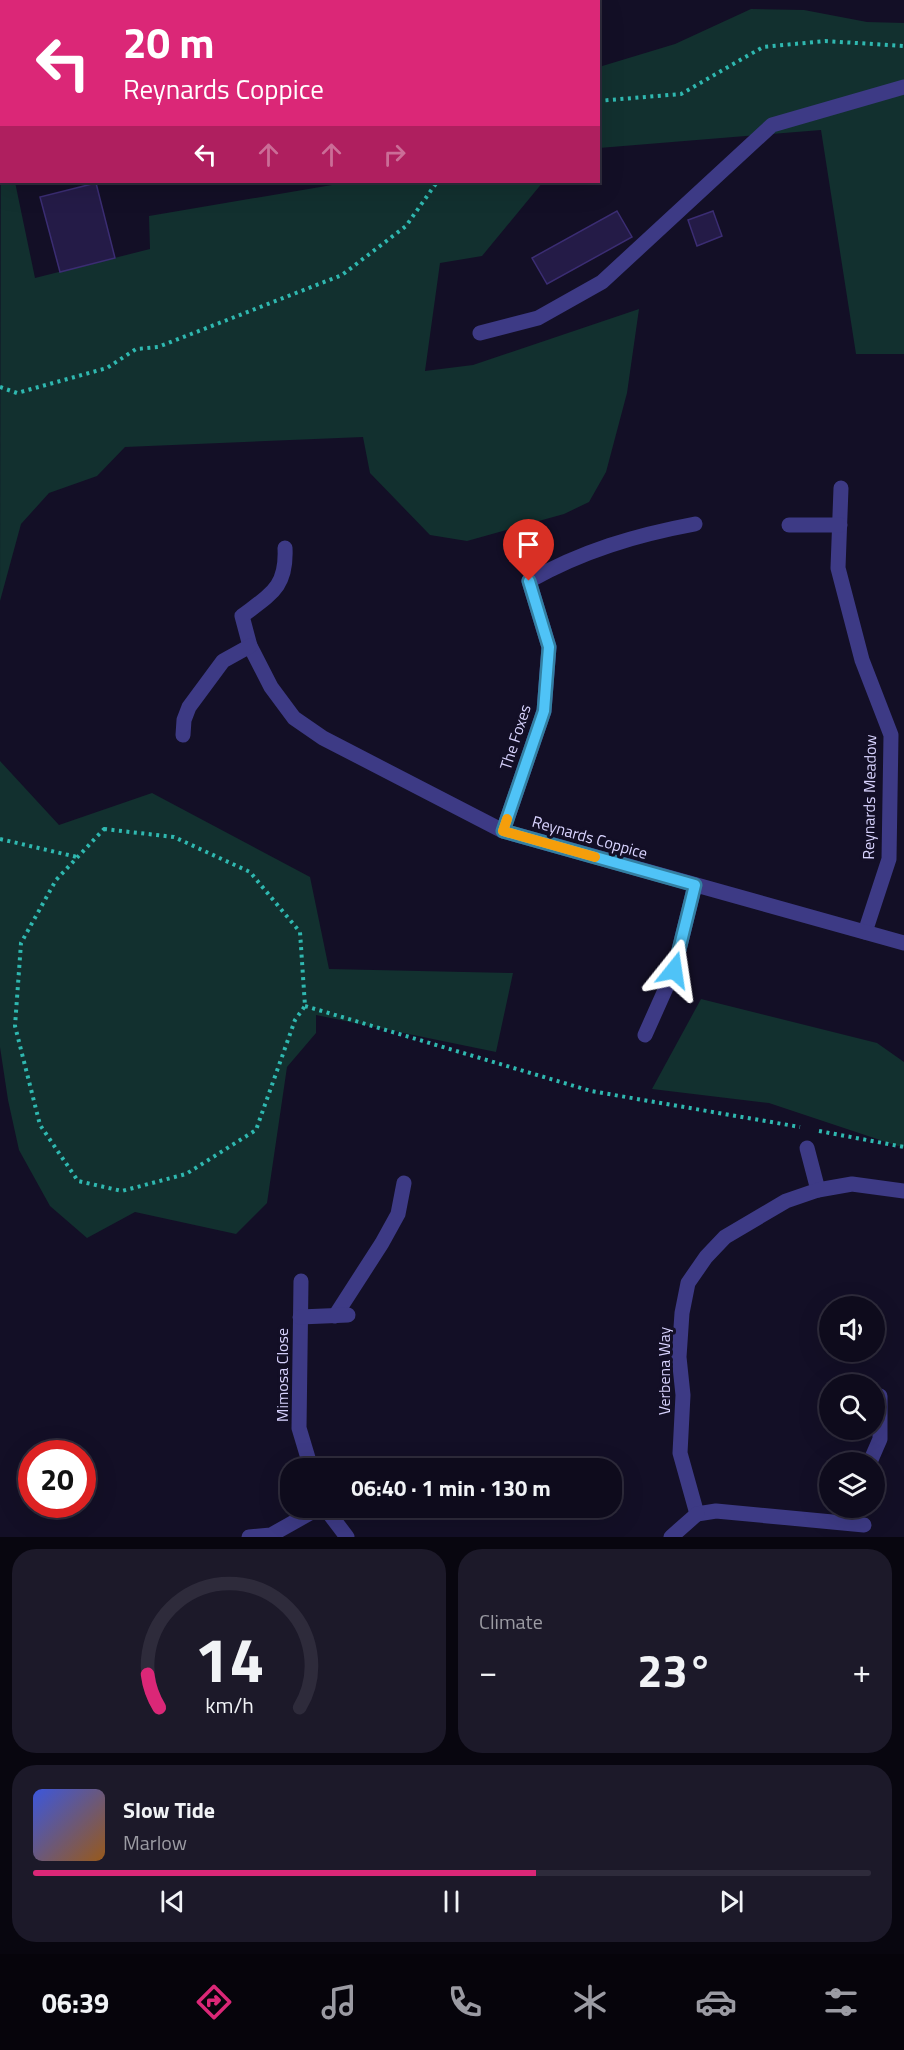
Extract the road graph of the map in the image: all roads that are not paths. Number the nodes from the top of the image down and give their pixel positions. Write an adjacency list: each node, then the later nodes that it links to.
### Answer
1 (904, 87): 2 (street)
2 (480, 333)
3 (841, 488): 6 (street, Reynards Meadow)
4 (695, 525): 10 (street, The Foxes)
5 (789, 525): 6 (street)
6 (840, 525): 12 (street, Reynards Meadow)
7 (285, 548): 8 (street, Reynards Coppice)
8 (250, 646): 9 (street); 10 (street, Reynards Coppice)
9 (183, 735)
10 (503, 831): 11 (street, Reynards Coppice)
11 (695, 885): 12 (street, Reynards Coppice); 14 (street)
12 (865, 932): 13 (street, Reynards Coppice)
13 (904, 943)
14 (645, 1035)
15 (807, 1148): 17 (street)
16 (404, 1183): 20 (street)
17 (818, 1190): 18 (street, Verbena Way); 22 (street, Verbena Way)
18 (904, 1191)
19 (300, 1281): 20 (street, Mimosa Close)
20 (300, 1317): 21 (street, Mimosa Close)
21 (308, 1458)
22 (697, 1514): 23 (street); 30 (street)
23 (819, 1514)
24 (301, 1518): 28 (street)
25 (333, 1518): 29 (street)
26 (845, 1518): 27 (street)
27 (864, 1525)
28 (249, 1537)
29 (347, 1537)
30 (671, 1537)

